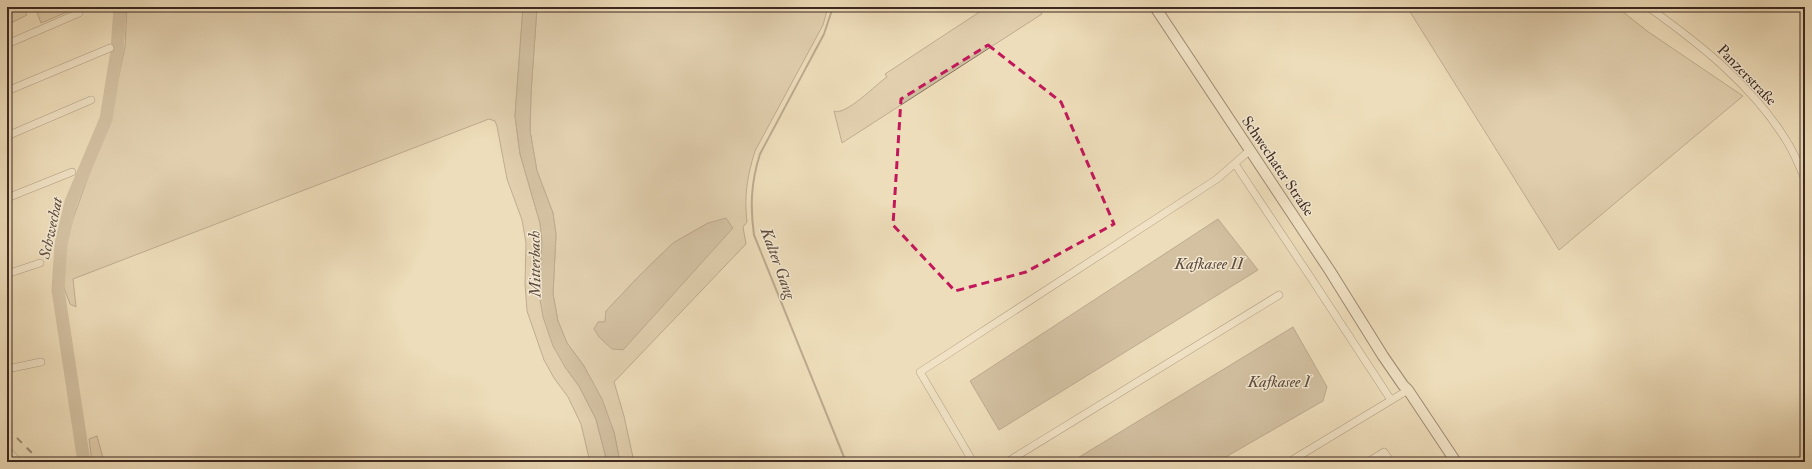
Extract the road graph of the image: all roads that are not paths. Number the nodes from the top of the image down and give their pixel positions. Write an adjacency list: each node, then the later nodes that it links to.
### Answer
1 (1155, 7): 9 (main road, Schwechater Straße)
2 (1648, 7): 12 (street, Panzerstraße)
3 (79, 13): 4 (street)
4 (7, 44)
5 (110, 48): 6 (street)
6 (7, 91)
7 (91, 100): 8 (street)
8 (7, 136)
9 (1250, 150): 10 (street); 19 (main road, Schwechater Straße)
10 (1235, 164): 20 (street); 23 (street)
11 (72, 172): 13 (street)
12 (1805, 179)
13 (7, 198)
14 (40, 263): 15 (street)
15 (7, 274)
16 (1279, 295): 24 (street)
17 (41, 362): 18 (street)
18 (7, 368)
19 (1408, 390): 20 (street); 28 (main road, Schwechater Straße)
20 (1391, 400): 25 (street)
21 (7, 450): 22 (street)
22 (19, 462)
23 (973, 462)
24 (1008, 462)
25 (1288, 462)
26 (1368, 462): 27 (street)
27 (1391, 462)
28 (1456, 462)

